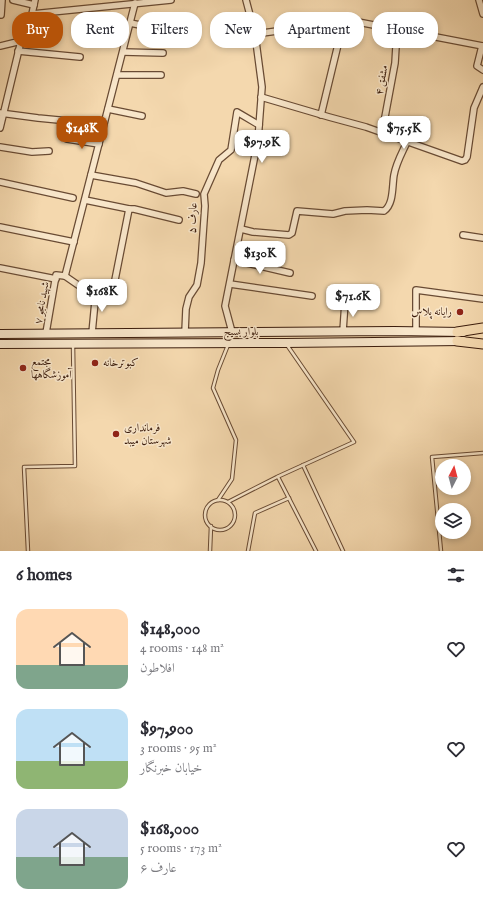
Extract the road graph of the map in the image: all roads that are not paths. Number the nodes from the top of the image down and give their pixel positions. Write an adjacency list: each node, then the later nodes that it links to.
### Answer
1 (2, 0): 11 (street)
2 (13, 0): 6 (street)
3 (171, 0): 7 (street)
4 (246, 0): 10 (street)
5 (480, 1): 12 (street)
6 (35, 2): 8 (street)
7 (135, 3): 9 (street); 13 (street)
8 (32, 12)
9 (51, 12)
10 (249, 12)
11 (1, 14)
12 (483, 14)
13 (130, 23): 14 (street); 24 (street)
14 (137, 24)
15 (438, 36): 18 (street)
16 (12, 43): 17 (street)
17 (0, 46)
18 (482, 46): 27 (street)
19 (19, 48): 23 (street)
20 (257, 48): 31 (street)
21 (337, 48): 34 (street)
22 (396, 48): 39 (street, مشفق ۴)
23 (18, 51): 26 (street); 33 (street)
24 (123, 52): 25 (street); 28 (street)
25 (163, 53)
26 (80, 57)
27 (483, 70)
28 (117, 75): 29 (street); 32 (street)
29 (161, 75)
30 (483, 87): 41 (street)
31 (262, 97): 34 (street); 37 (street)
32 (108, 109): 35 (street); 42 (street)
33 (1, 113): 36 (street); 38 (street)
34 (321, 115): 39 (street)
35 (142, 116)
36 (69, 121)
37 (259, 125): 53 (street); 71 (street, عارف ۵)
38 (0, 128)
39 (382, 133): 41 (street)
40 (67, 139): 42 (street)
41 (407, 142): 53 (street)
42 (99, 144): 45 (street)
43 (0, 146): 44 (street)
44 (49, 151)
45 (91, 175): 47 (street); 49 (street)
46 (0, 182): 48 (street)
47 (196, 194)
48 (73, 198)
49 (85, 200): 50 (street); 56 (street)
50 (129, 209): 51 (street); 63 (street)
51 (179, 220)
52 (0, 227): 56 (street)
53 (240, 229): 57 (street)
54 (463, 235): 55 (street)
55 (483, 238)
56 (74, 242): 60 (street)
57 (234, 260): 59 (street); 62 (street)
58 (0, 268): 61 (street)
59 (290, 273)
60 (65, 276): 61 (street); 63 (street)
61 (56, 277): 74 (street, شهید نامجو ۷)
62 (230, 284): 64 (street); 72 (street)
63 (96, 292): 75 (street)
64 (312, 296)
65 (483, 299): 70 (street)
66 (345, 302): 68 (street)
67 (483, 328): 77 (main road)
68 (342, 331): 69 (main road, بلوار بسیج); 72 (main road, بلوار بسیج)
69 (370, 331): 70 (main road, بلوار بسیج); 79 (main road)
70 (416, 331): 77 (main road, بلوار بسیج)
71 (185, 332): 72 (main road, بلوار بسیج); 75 (main road, بلوار بسیج)
72 (232, 332)
73 (483, 332): 77 (main road, بلوار بسیج)
74 (46, 333): 75 (main road, بلوار بسیج); 76 (main road, بلوار بسیج)
75 (92, 333)
76 (0, 334)
77 (457, 336): 78 (main road, بلوار بسیج); 79 (main road, بلوار بسیج); 84 (main road)
78 (483, 340)
79 (370, 342): 81 (main road, بلوار بسیج)
80 (228, 343): 81 (main road, بلوار بسیج); 83 (main road, بلوار بسیج); 89 (lane)
81 (285, 343): 86 (lane)
82 (0, 344): 83 (main road, بلوار بسیج)
83 (72, 344): 92 (lane)
84 (483, 344)
85 (483, 453): 97 (lane)
86 (303, 465): 87 (lane); 96 (lane)
87 (278, 477): 88 (lane); 90 (lane)
88 (289, 498): 94 (lane); 95 (lane)
89 (218, 500): 90 (lane); 91 (lane)
90 (228, 502): 91 (lane)
91 (211, 526): 93 (lane)
92 (28, 551)
93 (210, 551)
94 (248, 551)
95 (316, 551)
96 (343, 551)
97 (441, 551)

